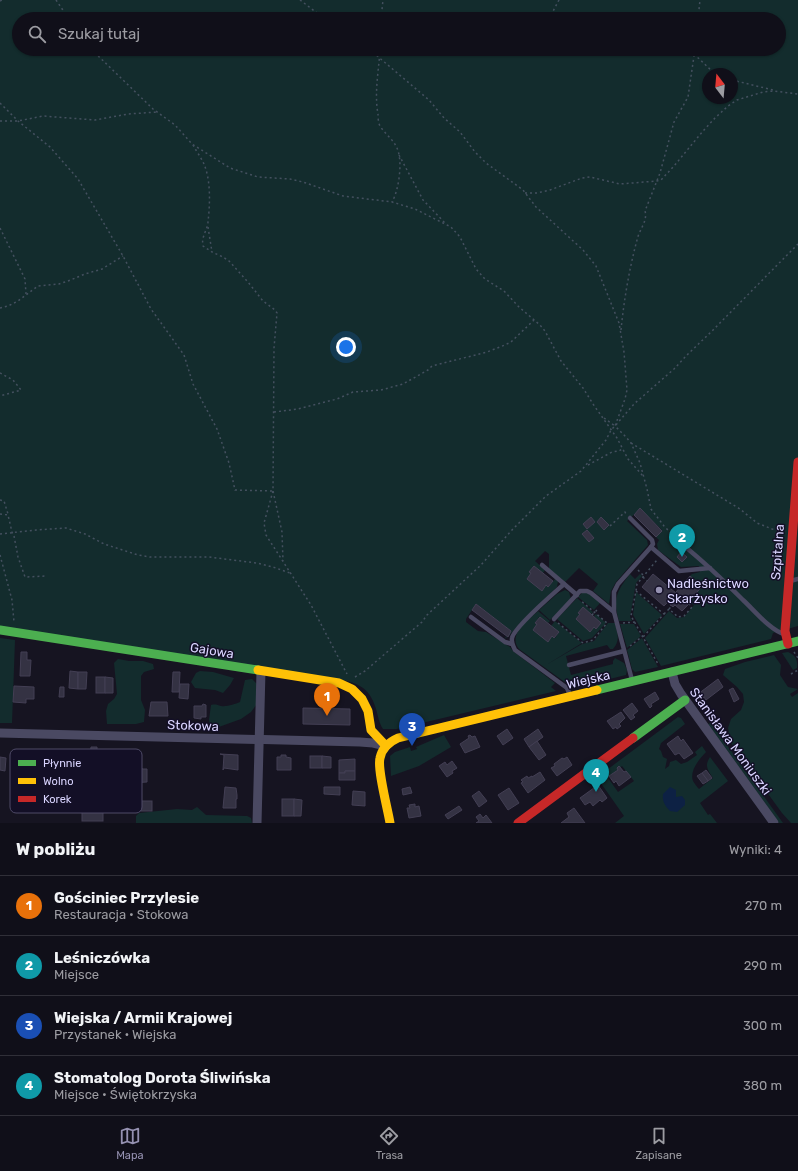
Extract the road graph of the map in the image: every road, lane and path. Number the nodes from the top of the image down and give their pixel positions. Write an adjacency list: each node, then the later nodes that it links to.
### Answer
1 (56, 0): 6 (path)
2 (300, 0): 7 (path)
3 (382, 0): 8 (path)
4 (559, 0): 9 (path)
5 (700, 0): 10 (path)
6 (64, 12)
7 (316, 12)
8 (381, 12)
9 (553, 12)
10 (699, 12)
11 (98, 56): 20 (path)
12 (694, 56): 25 (path)
13 (696, 56): 15 (path)
14 (379, 58): 24 (path); 26 (path)
15 (709, 68)
16 (738, 82): 17 (path)
17 (783, 93): 18 (path); 25 (path)
18 (798, 94)
19 (0, 103): 22 (path)
20 (158, 112): 22 (path); 23 (path)
21 (0, 121): 22 (path)
22 (18, 121): 33 (path)
23 (192, 144): 27 (path); 29 (path)
24 (398, 154): 27 (path); 28 (path)
25 (657, 181): 26 (path); 37 (path)
26 (525, 193): 37 (path)
27 (392, 202): 28 (path)
28 (446, 224): 36 (path)
29 (207, 225): 32 (path); 32 (path)
30 (0, 228): 34 (path)
31 (798, 244): 42 (path)
32 (212, 252): 40 (path)
33 (123, 256): 34 (path); 49 (path)
34 (26, 294): 35 (path)
35 (0, 308)
36 (534, 320): 40 (path); 41 (path)
37 (621, 332): 42 (path)
38 (0, 373): 39 (path)
39 (0, 396)
40 (274, 412): 49 (path)
41 (603, 417): 42 (path); 43 (path)
42 (615, 426): 43 (path); 44 (path)
43 (611, 430): 45 (path); 47 (path)
44 (631, 443): 48 (path); 58 (path)
45 (622, 449): 47 (path); 48 (path)
46 (798, 462): 58 (street, Szpitalna)
47 (587, 466): 66 (path)
48 (643, 476): 59 (path)
49 (273, 491): 63 (path); 63 (path)
50 (0, 497): 51 (path)
51 (1, 500): 53 (path)
52 (0, 514): 53 (path)
53 (8, 515): 56 (path)
54 (630, 518): 55 (path); 60 (lane)
55 (610, 526)
56 (12, 532): 57 (path); 66 (path); 67 (path)
57 (0, 534)
58 (792, 534): 71 (street, Szpitalna)
59 (683, 545): 65 (lane)
60 (651, 547): 62 (lane); 80 (lane)
61 (0, 555): 88 (path)
62 (661, 556): 65 (lane); 68 (path)
63 (283, 561): 66 (path)
64 (542, 565): 72 (lane)
65 (710, 568): 89 (lane)
66 (290, 573)
67 (46, 576)
68 (643, 577): 70 (path); 73 (path)
69 (798, 579): 71 (lane)
70 (647, 581)
71 (788, 582): 89 (street, Szpitalna)
72 (564, 584): 74 (lane); 92 (lane)
73 (636, 591): 81 (path); 85 (path)
74 (576, 596): 75 (lane); 79 (path); 84 (lane)
75 (603, 603): 79 (path); 80 (lane)
76 (689, 604): 78 (path)
77 (672, 606): 78 (path)
78 (668, 609): 81 (path)
79 (595, 612): 82 (path); 84 (path)
80 (614, 612): 86 (lane)
81 (664, 614): 90 (path)
82 (592, 615)
83 (471, 617): 92 (lane)
84 (554, 619)
85 (635, 622): 86 (path); 90 (path)
86 (617, 623): 94 (lane)
87 (0, 630): 88 (street, Gajowa)
88 (15, 632): 98 (street, Gajowa)
89 (786, 634): 93 (street, Szpitalna)
90 (643, 637): 94 (path); 96 (path)
91 (798, 641): 93 (street, Wiejska)
92 (512, 644): 102 (lane)
93 (788, 644): 99 (street, Wiejska)
94 (624, 651): 95 (lane); 101 (lane)
95 (569, 665)
96 (660, 666)
97 (798, 670): 100 (path)
98 (261, 671): 105 (street); 106 (street, Gajowa)
99 (672, 672): 101 (street, Wiejska); 103 (street, Stanisława Moniuszki)
100 (791, 674)
101 (632, 682): 102 (street, Wiejska)
102 (571, 696): 106 (street, Wiejska)
103 (685, 700): 109 (street); 110 (street, Stanisława Moniuszki)
104 (0, 733): 105 (street, Stokowa)
105 (260, 740): 106 (street, Stokowa); 107 (street)
106 (386, 746): 108 (street)
107 (257, 823)
108 (390, 823)
109 (518, 823)
110 (774, 823)

